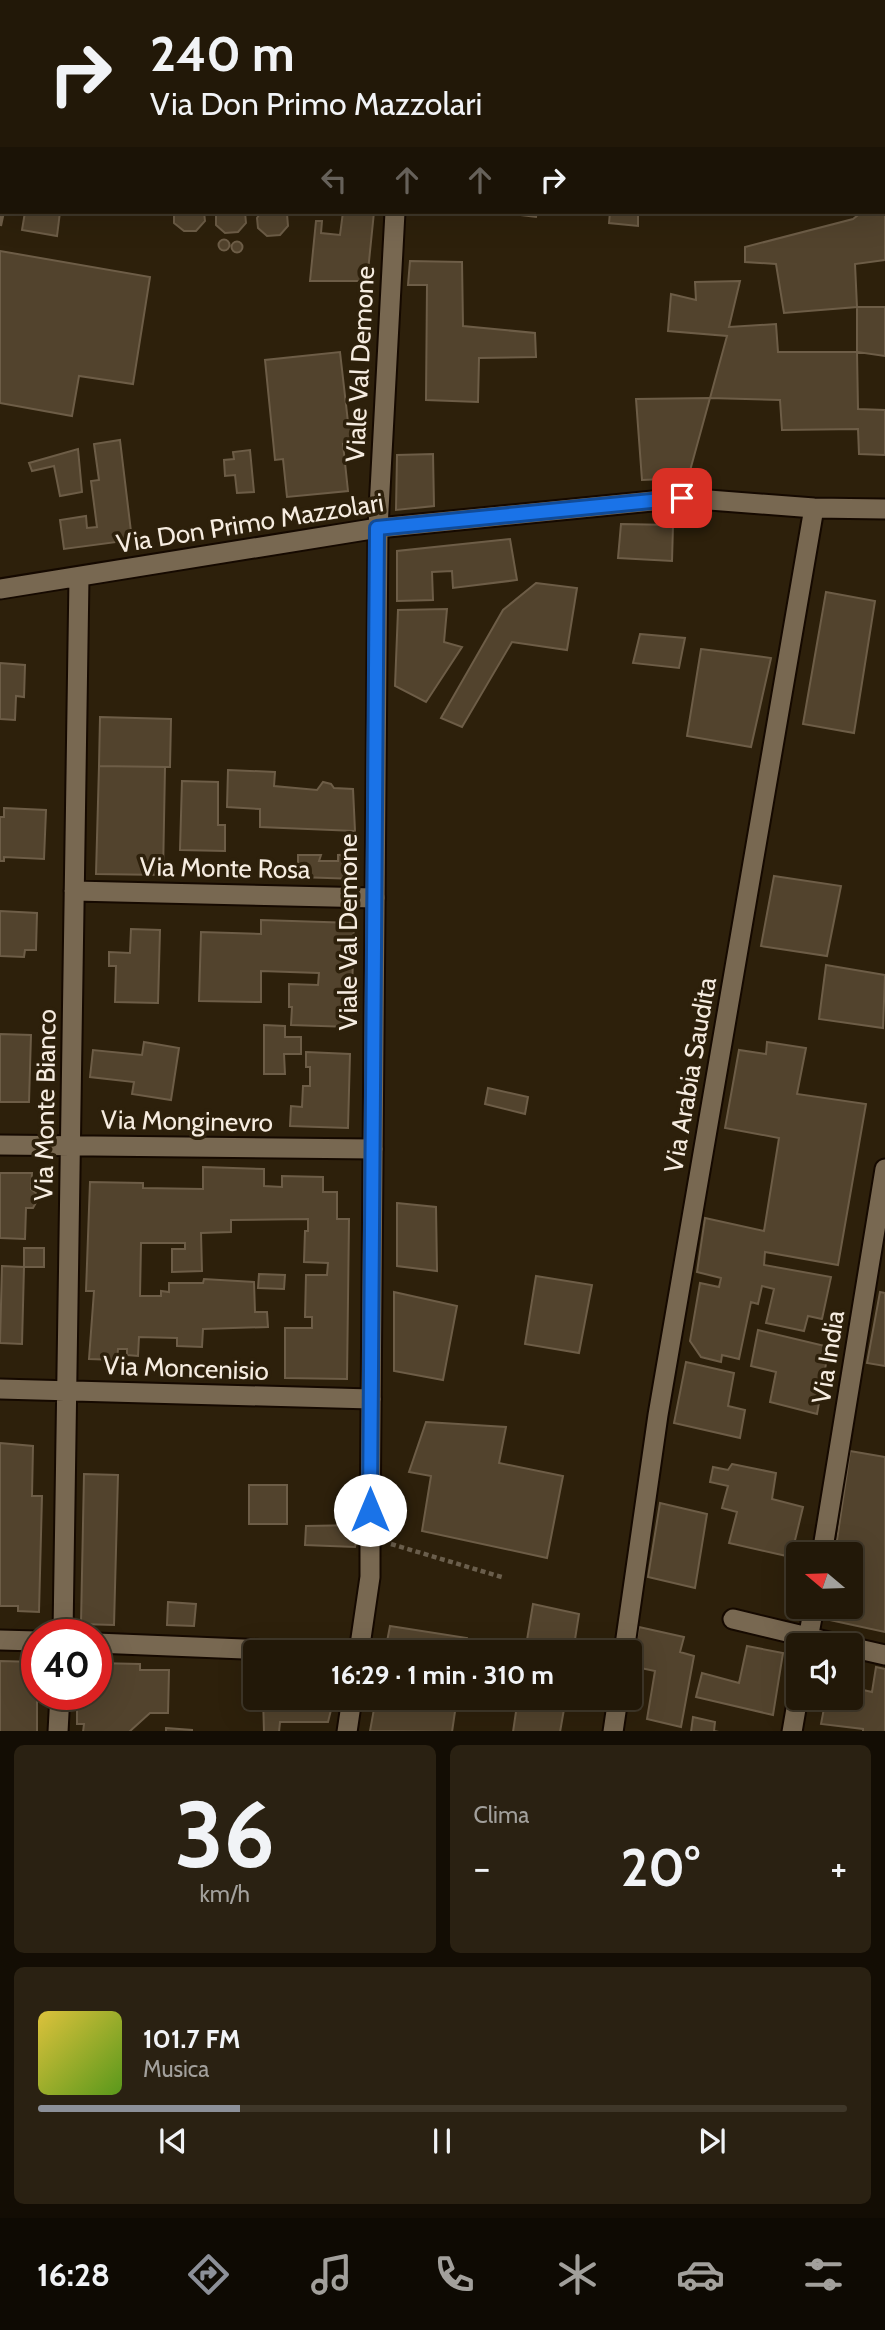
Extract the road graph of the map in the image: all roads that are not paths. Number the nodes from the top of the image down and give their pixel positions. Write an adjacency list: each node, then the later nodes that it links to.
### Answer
1 (395, 214): 4 (street, Viale Val Demone)
2 (814, 508): 3 (street, Via Don Primo Mazzolari); 4 (street, Via Don Primo Mazzolari); 22 (street, Via Arabia Saudita)
3 (885, 509)
4 (377, 528): 5 (street, Via Don Primo Mazzolari); 8 (street, Viale Val Demone)
5 (79, 576): 6 (street, Via Don Primo Mazzolari); 7 (street, Via Monte Bianco)
6 (0, 589)
7 (74, 891): 8 (street, Via Monte Rosa); 10 (street, Via Monte Bianco)
8 (375, 898): 11 (street, Viale Val Demone)
9 (0, 1145): 10 (street, Via Monginevro)
10 (70, 1145): 11 (street, Via Monginevro); 14 (street, Via Monte Bianco)
11 (373, 1149): 15 (street, Viale Val Demone)
12 (885, 1169): 16 (street, Via India)
13 (0, 1389): 14 (street, Via Moncenisio)
14 (66, 1391): 15 (street, Via Moncenisio); 17 (street, Via Monte Bianco)
15 (371, 1399): 21 (street, Viale Val Demone)
16 (824, 1542)
17 (63, 1619)
18 (733, 1619): 19 (street)
19 (786, 1635)
20 (0, 1640): 23 (street)
21 (361, 1640)
22 (626, 1640)
23 (21, 1641)
24 (112, 1644): 25 (street)
25 (243, 1649)
26 (863, 1650): 27 (street)
27 (885, 1655)
28 (59, 1710): 32 (street)
29 (350, 1710): 33 (street)
30 (616, 1710): 34 (street)
31 (796, 1710): 35 (street)
32 (58, 1731)
33 (347, 1731)
34 (613, 1731)
35 (792, 1731)

